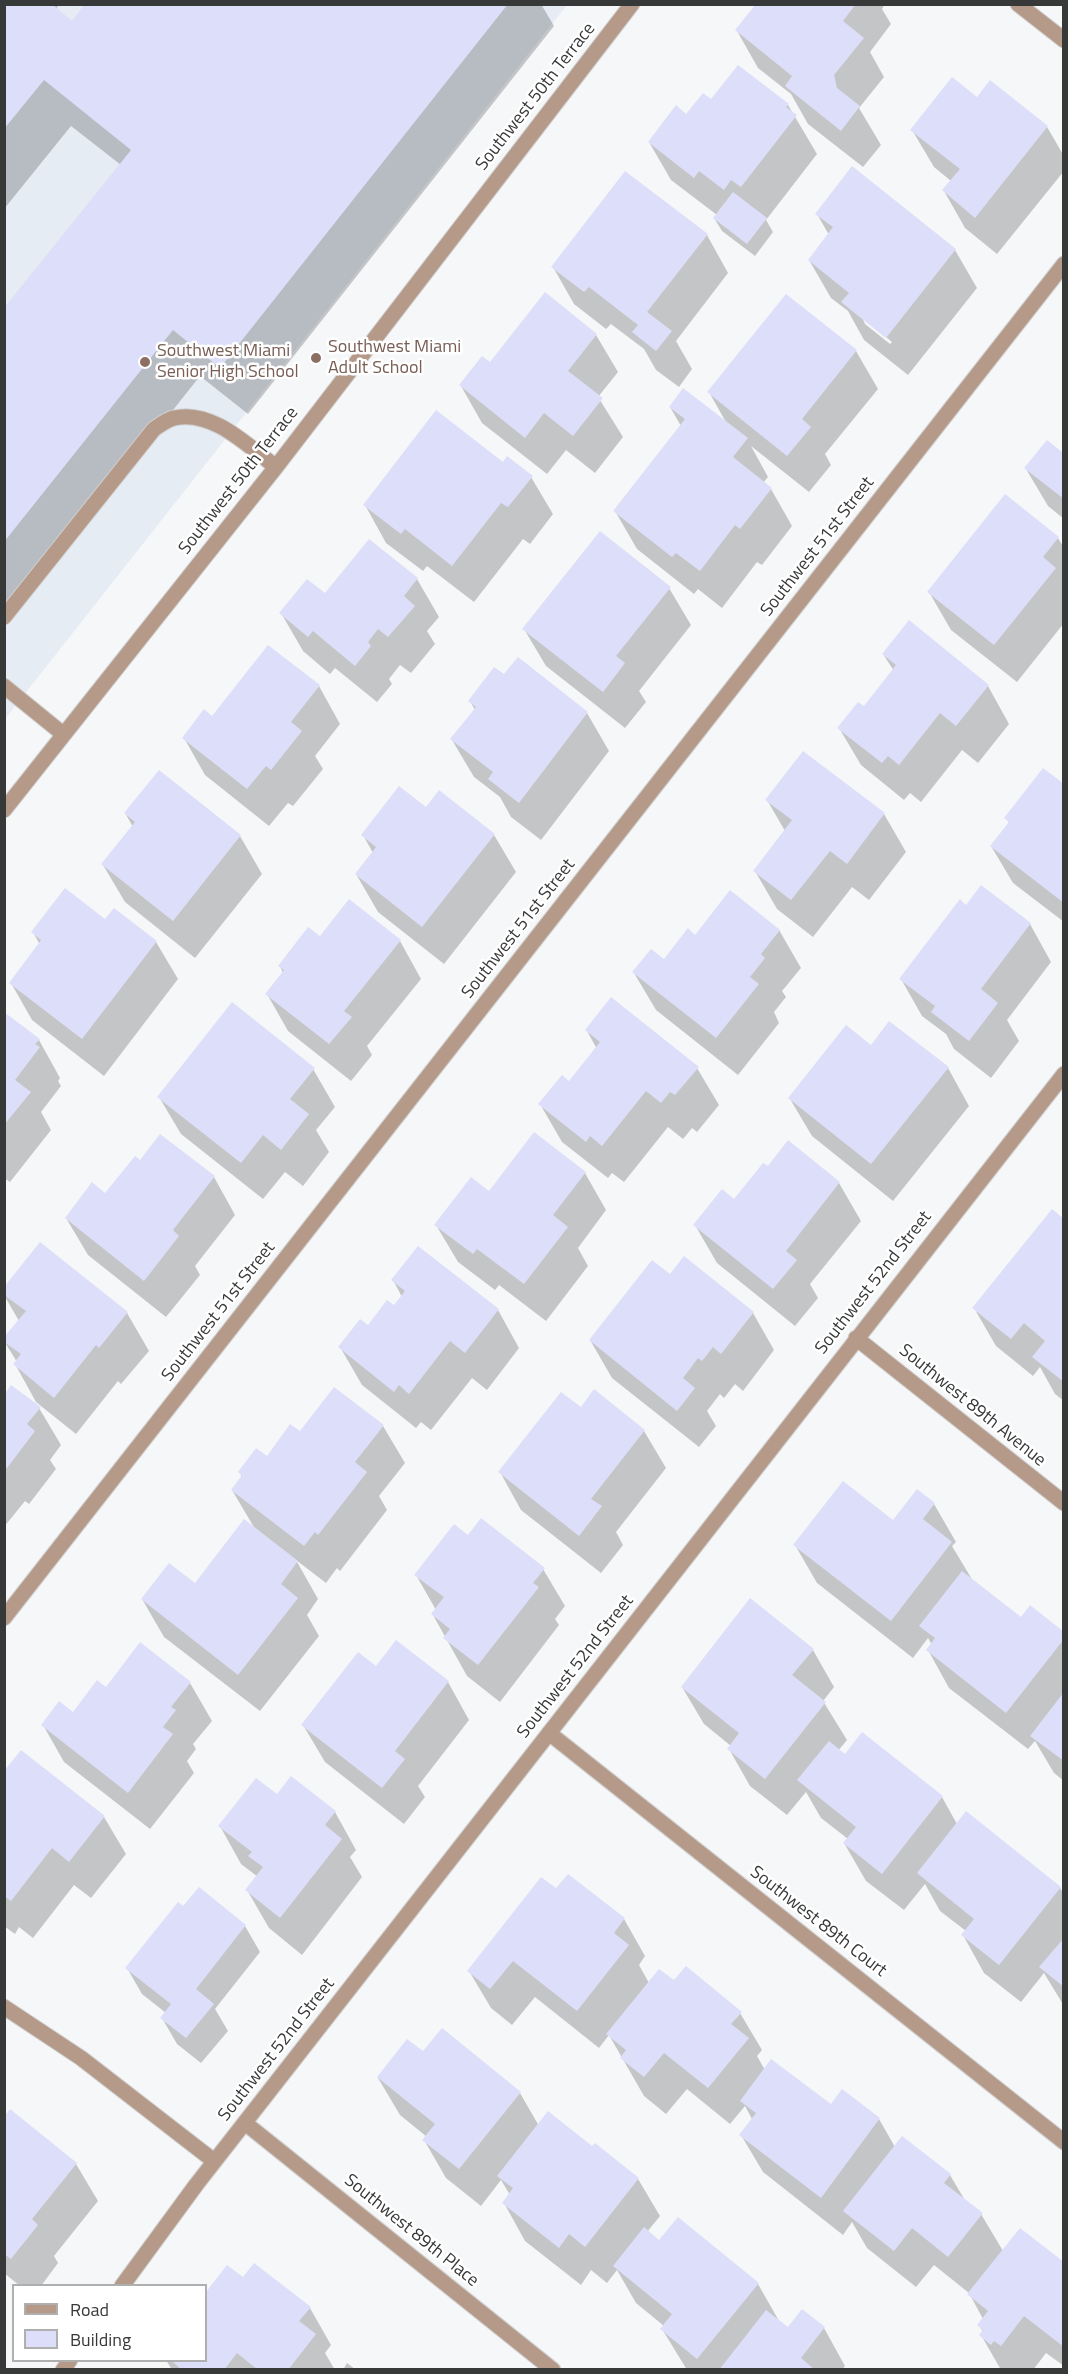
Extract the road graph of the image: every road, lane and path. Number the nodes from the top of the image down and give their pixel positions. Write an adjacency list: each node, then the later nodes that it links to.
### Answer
1 (632, 4): 5 (street, Southwest 50th Terrace)
2 (1018, 4): 3 (street)
3 (1064, 40)
4 (1064, 264): 13 (street, Southwest 51st Street)
5 (276, 467): 6 (street); 8 (street, Southwest 50th Terrace)
6 (4, 617)
7 (4, 686): 8 (street)
8 (63, 734): 9 (street, Southwest 50th Terrace)
9 (7, 803)
10 (1064, 1074): 11 (street, Southwest 52nd Street)
11 (856, 1338): 12 (street, Southwest 89th Avenue); 14 (street, Southwest 52nd Street)
12 (1064, 1503)
13 (4, 1618)
14 (549, 1733): 16 (street, Southwest 52nd Street); 17 (street, Southwest 89th Court)
15 (4, 2007): 18 (street)
16 (245, 2123): 18 (street, Southwest 52nd Street); 20 (street, Southwest 89th Place)
17 (1064, 2142)
18 (214, 2161): 19 (street, Southwest 52nd Street)
19 (123, 2284)
20 (553, 2370)

